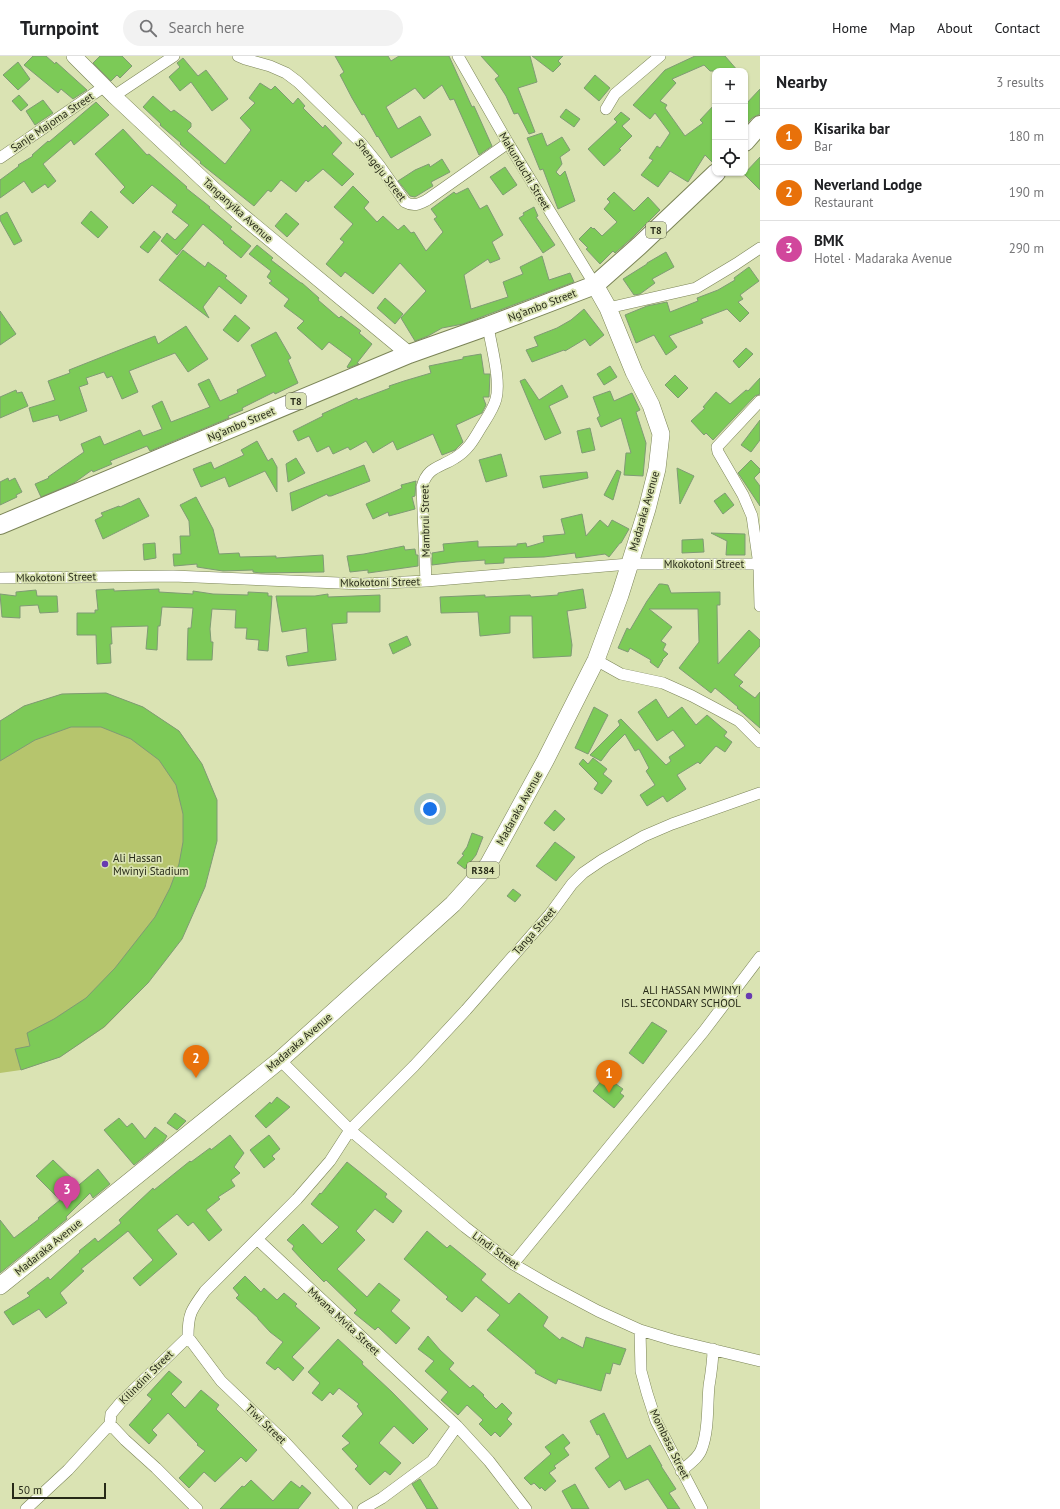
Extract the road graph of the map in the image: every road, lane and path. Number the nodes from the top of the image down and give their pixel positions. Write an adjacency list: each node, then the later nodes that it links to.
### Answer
1 (74, 56): 6 (main road, Tanganyika Avenue)
2 (174, 56): 6 (street, Sanje Majoma Street)
3 (238, 56): 10 (street, Shengeju Street)
4 (459, 56): 10 (street, Makunduchi Street)
5 (660, 56): 7 (street)
6 (110, 91): 11 (street, Sanje Majoma Street); 17 (main road, Tanganyika Avenue)
7 (606, 108)
8 (760, 125): 9 (highway)
9 (747, 140)
10 (508, 143): 14 (street, Makunduchi Street)
11 (0, 158)
12 (713, 176): 14 (highway, T8)
13 (760, 248): 15 (street)
14 (595, 285): 15 (main road, Madaraka Avenue / R384); 16 (highway, Ng’ambo Street / T8)
15 (608, 308): 20 (main road, Madaraka Avenue / R384)
16 (488, 326): 17 (highway, Ng’ambo Street / T8); 23 (street, Mambrui Street)
17 (409, 354): 19 (highway, Ng’ambo Street / T8)
18 (760, 401): 21 (street)
19 (0, 525)
20 (629, 564): 21 (street, Mkokotoni Street); 23 (street, Mkokotoni Street); 25 (main road, Madaraka Avenue / R384)
21 (759, 564): 24 (street)
22 (0, 578): 23 (street, Mkokotoni Street)
23 (426, 581)
24 (760, 606)
25 (596, 660): 26 (street); 29 (main road, Madaraka Avenue / R384)
26 (760, 742)
27 (760, 793): 30 (street, Tanga Street)
28 (760, 957): 32 (street)
29 (280, 1060): 30 (street, Lindi Street); 33 (main road, Madaraka Avenue / R384)
30 (350, 1130): 31 (street); 32 (street, Lindi Street)
31 (257, 1239): 35 (street); 39 (street, Mwana Mvita Street)
32 (513, 1264): 34 (street, Lindi Street)
33 (0, 1286)
34 (640, 1330): 36 (street, Lindi Street); 40 (street, Mombasa Street)
35 (188, 1337): 38 (street, Kilindini Street); 41 (street, Tiwi Street)
36 (713, 1349): 37 (street, Lindi Street); 40 (street)
37 (760, 1361)
38 (110, 1424): 42 (street); 43 (street)
39 (456, 1426): 44 (street); 45 (street, Mwana Mvita Street)
40 (681, 1471): 46 (street, Mombasa Street)
41 (342, 1507)
42 (26, 1509)
43 (197, 1509)
44 (363, 1509)
45 (526, 1509)
46 (702, 1509)

